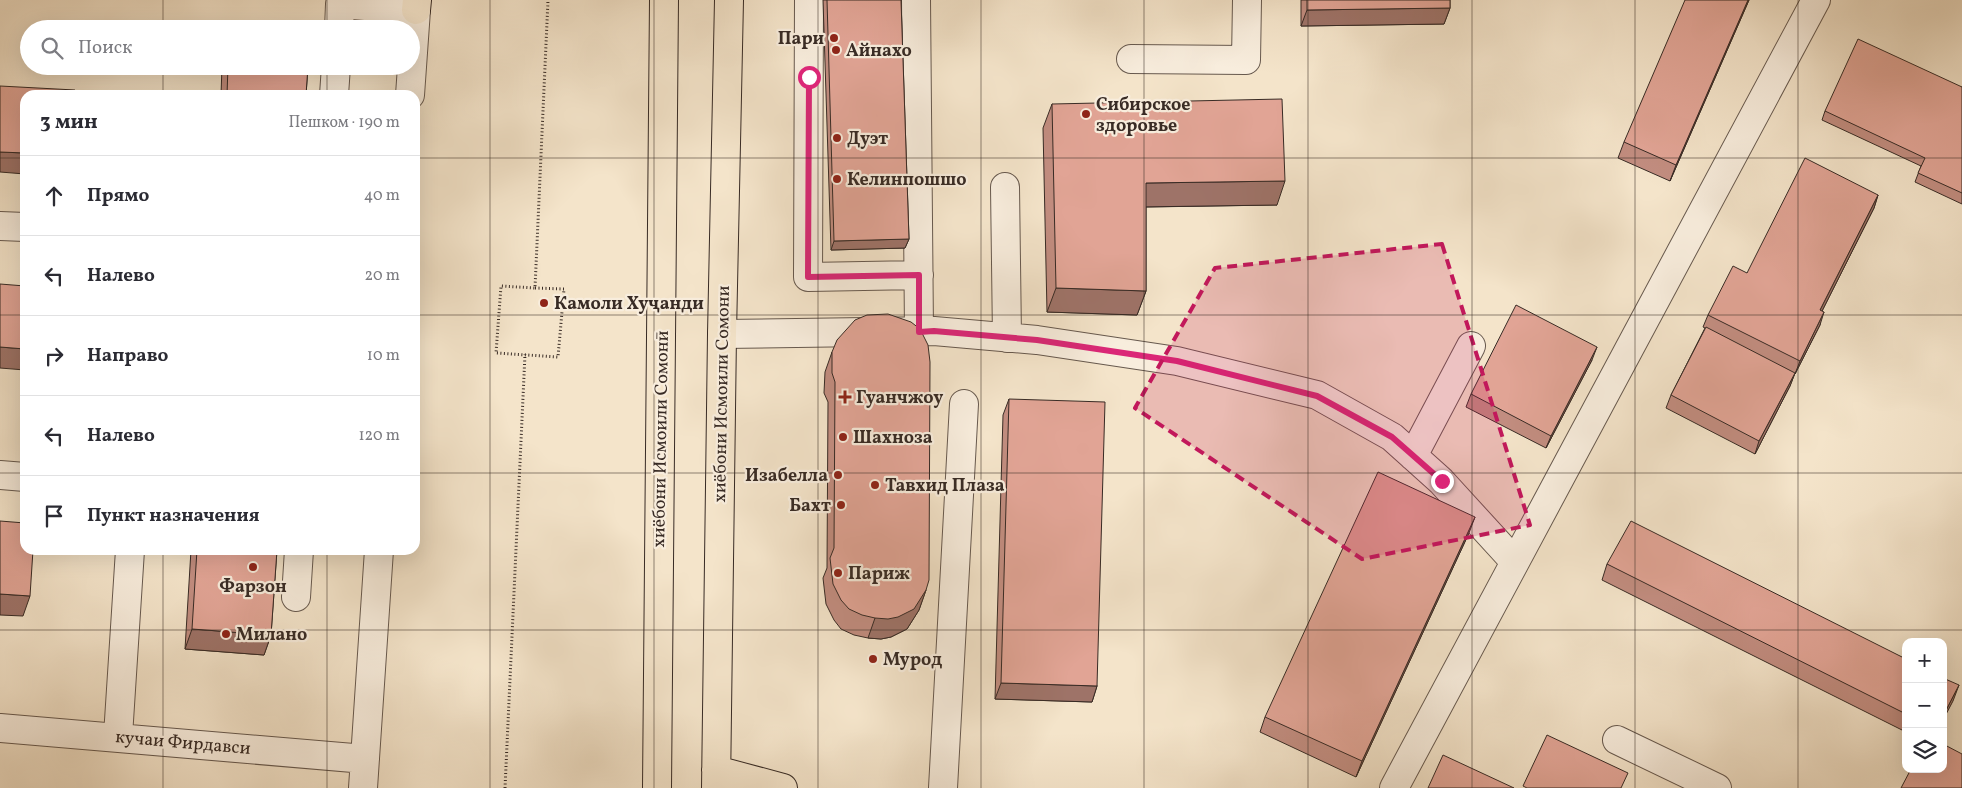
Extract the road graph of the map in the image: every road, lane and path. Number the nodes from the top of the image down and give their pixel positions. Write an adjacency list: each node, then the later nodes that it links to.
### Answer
1 (548, 0): 20 (path)
2 (664, 0): 42 (main road, хиёбони Исмоили Сомонӣ)
3 (729, 0): 22 (main road, хиёбони Исмоили Сомони)
4 (809, 0): 19 (street)
5 (916, 0): 19 (street)
6 (1247, 0): 11 (street)
7 (1816, 0): 33 (street)
8 (417, 5): 9 (street); 10 (street)
9 (339, 20)
10 (416, 20)
11 (1131, 59)
12 (335, 75): 14 (street)
13 (412, 75): 15 (street)
14 (334, 90)
15 (410, 90)
16 (1005, 187): 23 (street)
17 (0, 226): 18 (street)
18 (20, 227)
19 (919, 275): 21 (street)
20 (535, 288): 25 (path); 25 (path)
21 (919, 332): 22 (street); 23 (street)
22 (722, 334): 39 (main road, хиёбони Исмоили Сомони)
23 (1007, 338): 27 (street)
24 (1471, 346): 27 (street)
25 (525, 354): 41 (path)
26 (964, 404): 44 (street)
27 (1413, 456): 33 (street)
28 (0, 475): 29 (street)
29 (20, 477)
30 (130, 555): 36 (street)
31 (299, 555): 34 (street)
32 (380, 555): 38 (street)
33 (1515, 562): 45 (street)
34 (296, 596)
35 (0, 728): 36 (street, кучаи Фирдавси)
36 (118, 736): 38 (street, кучаи Фирдавси)
37 (1617, 740): 46 (street)
38 (365, 759): 40 (street)
39 (716, 779): 43 (main road)
40 (363, 788)
41 (505, 788)
42 (657, 788)
43 (783, 788)
44 (943, 788)
45 (1394, 788)
46 (1717, 788)

